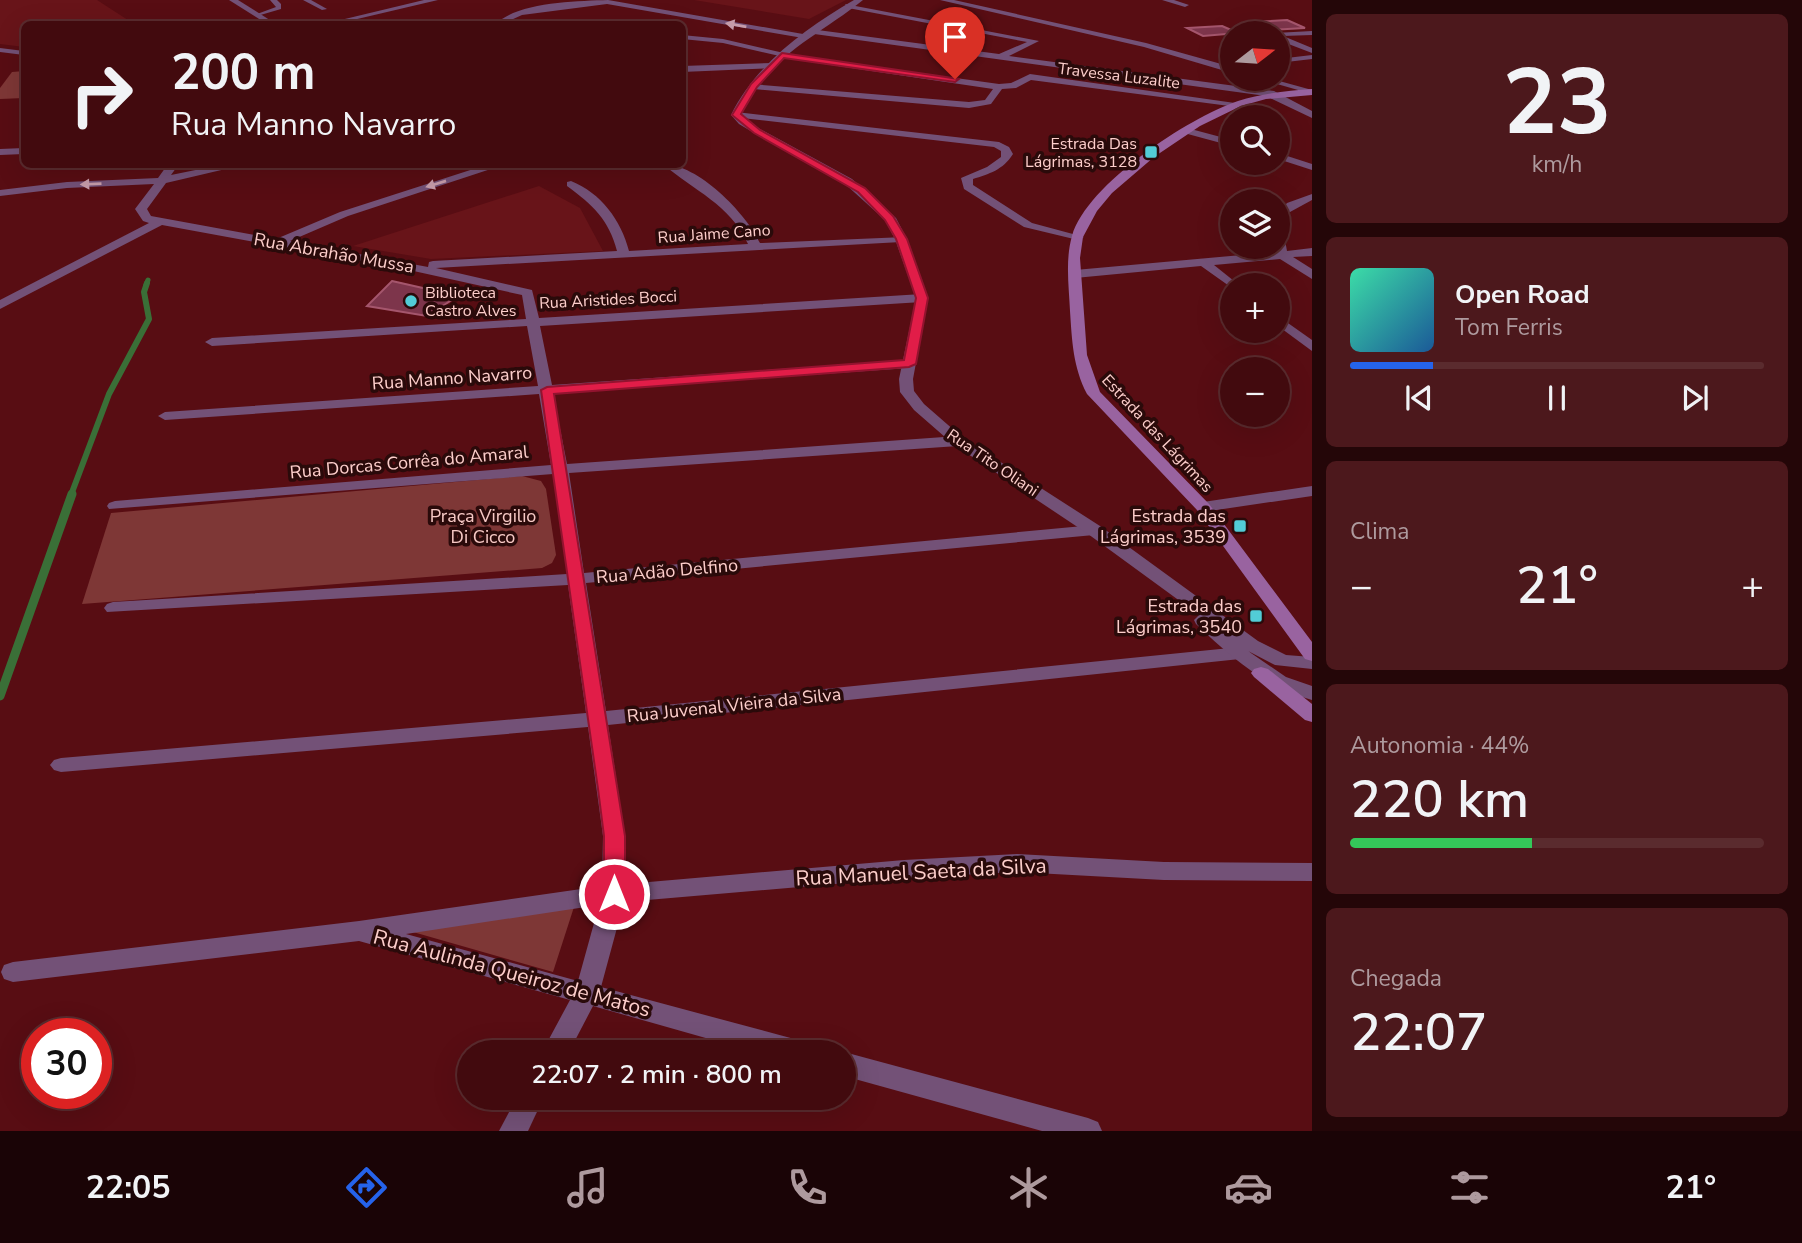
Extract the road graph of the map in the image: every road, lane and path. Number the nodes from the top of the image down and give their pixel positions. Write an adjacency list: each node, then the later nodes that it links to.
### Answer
1 (233, 0): 12 (street)
2 (273, 0): 12 (lane)
3 (306, 0): 11 (lane)
4 (434, 0): 14 (street)
5 (539, 0): 10 (street)
6 (944, 0): 29 (street)
7 (1166, 0): 9 (street)
8 (854, 3): 16 (street); 26 (street)
9 (1185, 5)
10 (559, 6): 15 (street); 16 (street, one-way to 10)
11 (324, 9)
12 (259, 15): 13 (street)
13 (268, 21)
14 (343, 21)
15 (508, 21)
16 (806, 33): 24 (street); 26 (street)
17 (1312, 33): 18 (street)
18 (1290, 35)
19 (686, 37): 24 (street)
20 (1290, 41): 22 (street)
21 (0, 50): 23 (street)
22 (1312, 51)
23 (21, 53)
24 (782, 55): 28 (street); 33 (street)
25 (1312, 57): 27 (lane)
26 (997, 58): 35 (street)
27 (1290, 60)
28 (773, 66): 30 (street); 31 (street)
29 (1220, 67)
30 (686, 69)
31 (754, 86): 33 (street); 37 (street)
32 (1290, 86): 34 (street)
33 (999, 87): 36 (street, Travessa Luzalite)
34 (1311, 92): 35 (main road, Estrada das Lágrimas)
35 (1272, 95): 36 (main road, Estrada das Lágrimas); 38 (street)
36 (1237, 104): 39 (main road, Estrada das Lágrimas)
37 (736, 115): 55 (street); 56 (street)
38 (1312, 115)
39 (1187, 131): 40 (street); 55 (main road, Estrada das Lágrimas)
40 (1220, 140)
41 (21, 151): 42 (street)
42 (0, 152)
43 (1290, 160): 44 (street)
44 (1312, 167)
45 (170, 168): 49 (street)
46 (488, 168): 57 (street, one-way to 57)
47 (674, 168): 58 (street)
48 (212, 169): 49 (street)
49 (159, 181): 51 (street, one-way to 51); 54 (street)
50 (571, 184): 61 (street)
51 (0, 193)
52 (1312, 197): 53 (street)
53 (1290, 206)
54 (159, 222): 57 (street, Rua Abrahão Mussa); 70 (street)
55 (1078, 237): 66 (main road, Estrada das Lágrimas)
56 (901, 239): 58 (street, Rua Jaime Cano); 72 (street)
57 (276, 243): 65 (street, Rua Abrahão Mussa)
58 (755, 246): 61 (street, Rua Jaime Cano)
59 (1312, 252): 60 (street)
60 (1290, 254)
61 (624, 255): 69 (street, Rua Jaime Cano)
62 (1249, 259): 64 (street)
63 (1290, 259): 68 (street)
64 (1206, 264): 66 (street); 67 (street)
65 (409, 266): 69 (street, Rua Abrahão Mussa); 69 (street, Rua Jaime Cano)
66 (1075, 274): 85 (main road, Estrada das Lágrimas)
67 (1220, 275)
68 (1312, 275)
69 (528, 277): 74 (street)
70 (19, 293): 71 (street); 73 (street)
71 (0, 297)
72 (922, 298): 74 (street, Rua Aristides Bocci); 78 (street, Rua Tito Oliani)
73 (0, 304)
74 (533, 321): 76 (street, Rua Aristides Bocci); 79 (street)
75 (1290, 329): 77 (street)
76 (212, 342)
77 (1312, 346)
78 (909, 364): 79 (street, Rua Manno Navarro); 81 (street, Rua Tito Oliani)
79 (547, 390): 80 (street, Rua Manno Navarro); 82 (street)
80 (166, 416)
81 (958, 442): 82 (street, Rua Dorcas Corrêa do Amaral); 86 (street, Rua Tito Oliani)
82 (560, 470): 84 (street, Rua Dorcas Corrêa do Amaral); 88 (street)
83 (1312, 491): 85 (street)
84 (115, 506)
85 (1203, 507): 91 (main road, Estrada das Lágrimas)
86 (1094, 530): 87 (street, Rua Tito Oliani); 88 (street, Rua Adão Delfino)
87 (1149, 569): 90 (street, Rua Tito Oliani); 92 (street, Rua Tito Oliani)
88 (575, 579): 89 (street, Rua Adão Delfino); 96 (street)
89 (113, 608)
90 (1240, 653): 93 (street, Rua Tito Oliani); 96 (street, Rua Juvenal Vieira da Silva)
91 (1312, 655)
92 (1312, 663)
93 (1261, 673): 94 (street, Rua Tito Oliani); 95 (main road)
94 (1312, 693)
95 (1312, 715)
96 (599, 719): 97 (street, Rua Juvenal Vieira da Silva); 99 (street)
97 (61, 765)
98 (1312, 872): 99 (street, Rua Manuel Saeta da Silva)
99 (614, 894): 100 (street, Rua Manuel Saeta da Silva); 102 (street)
100 (359, 931): 101 (street, Rua Aulinda Queiroz de Matos); 102 (street, Rua Aulinda Queiroz de Matos)
101 (13, 972)
102 (587, 994): 103 (street); 104 (street, Rua Aulinda Queiroz de Matos)
103 (562, 1040)
104 (754, 1040)
105 (856, 1067): 108 (street)
106 (524, 1110): 107 (street)
107 (513, 1131)
108 (1088, 1131)

